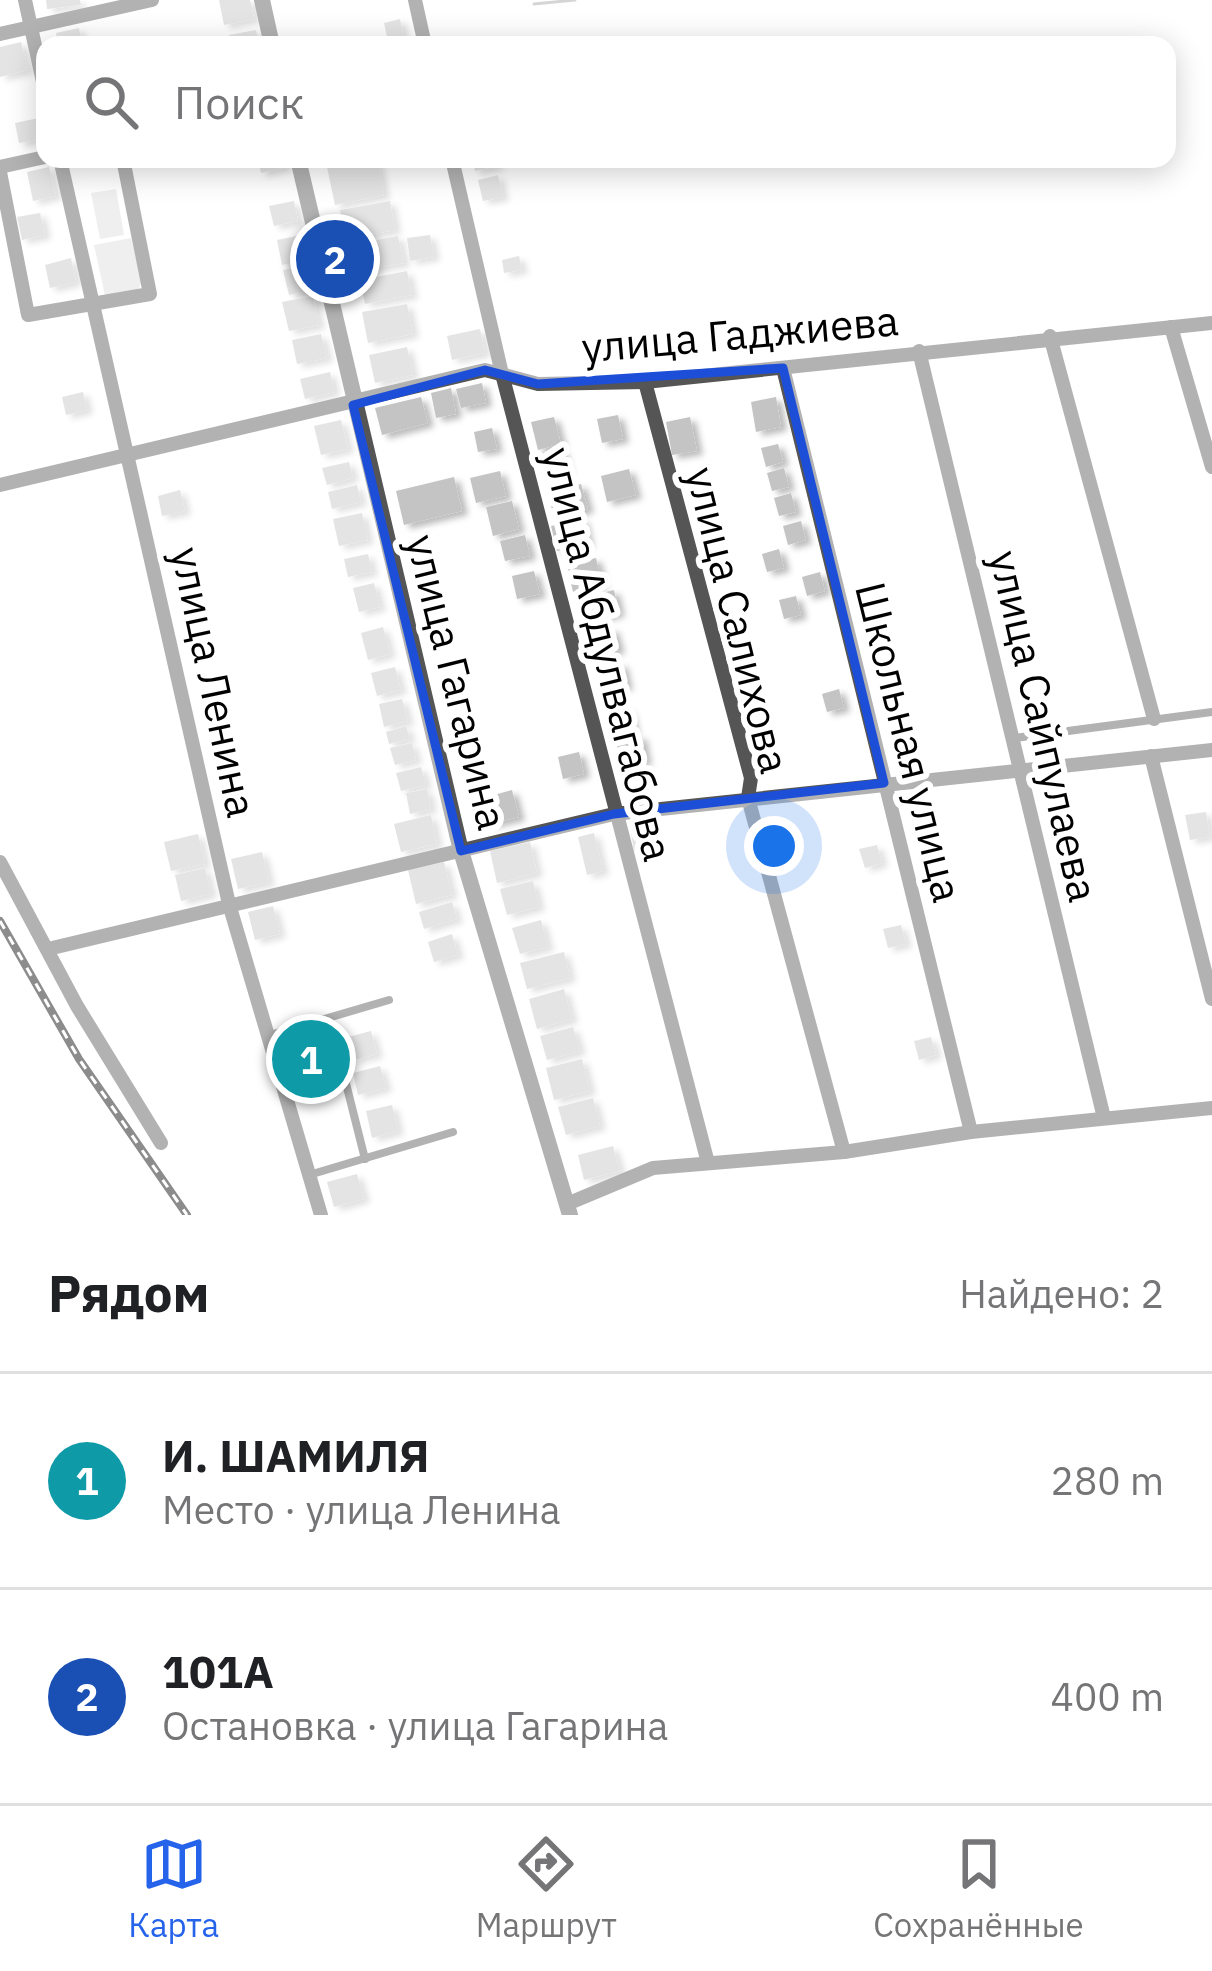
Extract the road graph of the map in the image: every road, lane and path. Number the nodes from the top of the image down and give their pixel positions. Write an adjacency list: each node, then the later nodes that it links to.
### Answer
1 (25, 0): 5 (street)
2 (152, 0): 5 (street)
3 (262, 0): 7 (street)
4 (415, 0): 8 (street)
5 (31, 27): 6 (street); 9 (street)
6 (0, 34)
7 (270, 36)
8 (423, 36)
9 (36, 50)
10 (36, 160): 15 (street)
11 (63, 168): 16 (street, улица Ленина)
12 (125, 168): 16 (street)
13 (300, 168): 24 (street, улица Гагарина)
14 (454, 168): 22 (street, улица Абдулвагабова)
15 (0, 169): 16 (street)
16 (94, 307): 25 (street, улица Ленина)
17 (1212, 323): 18 (street, улица Гаджиева)
18 (1171, 327): 19 (street, улица Гаджиева); 26 (street)
19 (1050, 336): 20 (street, улица Гаджиева); 29 (street)
20 (919, 350): 21 (street, улица Гаджиева); 30 (street, улица Сайпулаева)
21 (783, 368): 23 (street, улица Гаджиева); 34 (street, Школьная улица)
22 (502, 374): 23 (street, улица Гаджиева); 24 (street, улица Гаджиева); 36 (street, улица Абдулвагабова)
23 (645, 382): 35 (street, улица Салихова)
24 (353, 406): 25 (street, улица Гаджиева); 37 (street, улица Гагарина)
25 (130, 456): 27 (street, улица Гаджиева); 39 (street, улица Ленина)
26 (1212, 467)
27 (0, 485)
28 (1212, 712): 29 (lane)
29 (1154, 719): 30 (lane)
30 (1015, 738): 33 (street, улица Сайпулаева)
31 (1212, 750): 32 (street)
32 (1151, 756): 33 (street); 41 (street)
33 (1021, 769): 34 (street); 46 (street, улица Сайпулаева)
34 (884, 783): 35 (street); 48 (street, Школьная улица)
35 (748, 798): 36 (street); 50 (street, улица Салихова)
36 (614, 814): 37 (street); 52 (street, улица Абдулвагабова)
37 (461, 851): 39 (street); 54 (street, улица Гагарина)
38 (0, 862): 40 (street)
39 (229, 904): 40 (street); 44 (street, улица Ленина)
40 (48, 949): 49 (street)
41 (1212, 999)
42 (389, 1000): 43 (lane)
43 (330, 1020): 44 (lane); 51 (lane)
44 (268, 1036): 53 (street, улица Ленина)
45 (1212, 1108): 46 (street)
46 (1104, 1118): 48 (street)
47 (453, 1132): 51 (lane)
48 (971, 1132): 50 (street)
49 (161, 1143)
50 (844, 1152): 52 (street)
51 (365, 1159): 53 (lane)
52 (708, 1163): 54 (street)
53 (308, 1176): 55 (street, улица Ленина)
54 (569, 1209)
55 (321, 1215)

